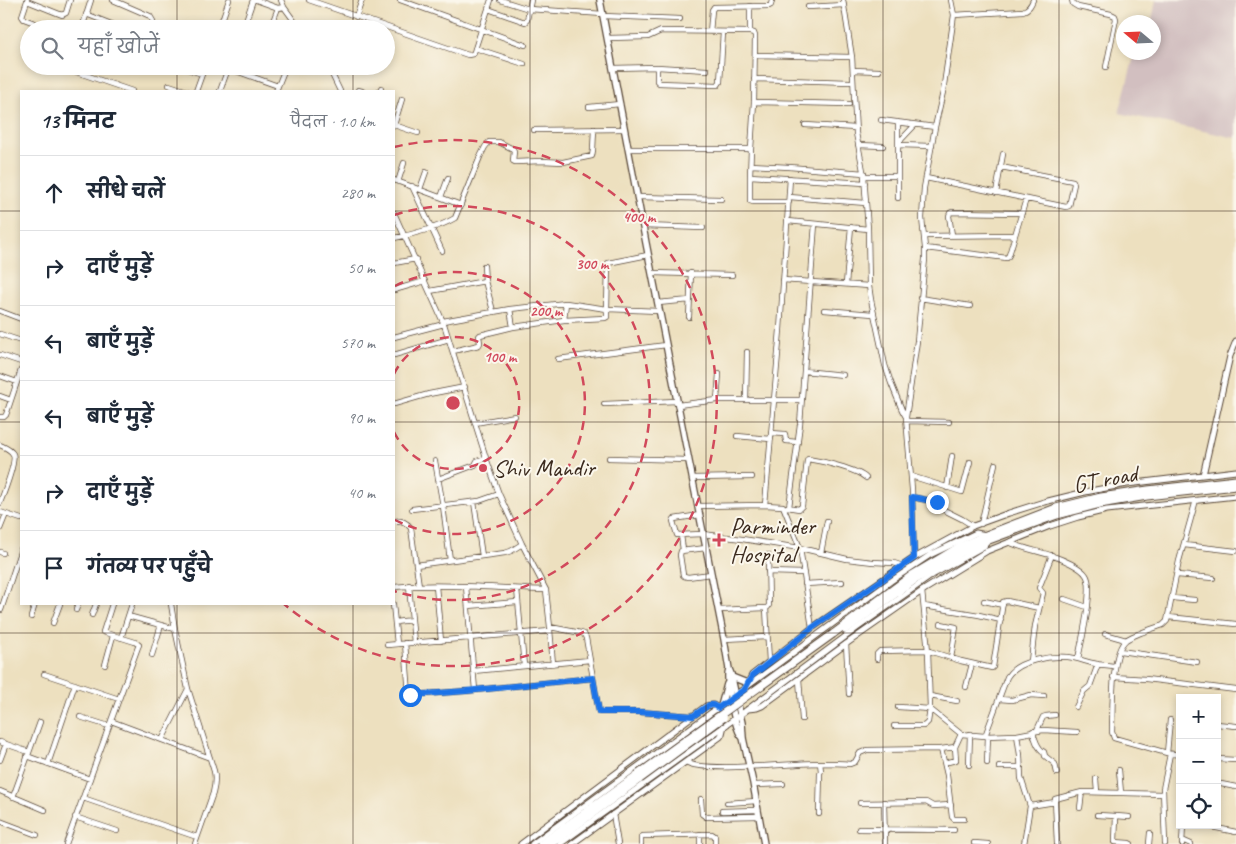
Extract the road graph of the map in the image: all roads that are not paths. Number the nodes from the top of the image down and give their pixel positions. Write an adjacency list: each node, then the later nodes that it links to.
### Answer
1 (70, 0): 19 (street)
2 (91, 0): 28 (street)
3 (113, 0): 36 (street)
4 (229, 0): 37 (street)
5 (255, 0): 25 (street); 38 (street)
6 (281, 0): 23 (street)
7 (309, 0): 31 (street)
8 (362, 0): 31 (street)
9 (400, 0): 42 (street)
10 (491, 0): 11 (street); 27 (street)
11 (500, 0): 26 (street)
12 (531, 0): 26 (street)
13 (600, 0): 29 (main road)
14 (726, 0): 21 (street)
15 (772, 0): 22 (street)
16 (951, 0): 30 (street)
17 (1033, 0): 30 (street)
18 (1072, 0): 54 (street)
19 (27, 1): 33 (street)
20 (843, 2): 24 (street); 51 (street)
21 (726, 6): 22 (street); 44 (street)
22 (750, 6): 46 (street)
23 (284, 7): 25 (street); 40 (street)
24 (808, 7)
25 (278, 8): 39 (street)
26 (529, 8): 27 (street); 29 (street)
27 (488, 9): 42 (street)
28 (86, 14): 34 (street); 35 (street)
29 (603, 15): 32 (street); 47 (main road)
30 (954, 15): 85 (street)
31 (356, 17): 41 (street)
32 (680, 19)
33 (27, 20)
34 (84, 20)
35 (101, 20)
36 (153, 20)
37 (222, 20)
38 (247, 20)
39 (273, 20)
40 (293, 20)
41 (365, 20)
42 (481, 29): 48 (street); 49 (street)
43 (395, 30): 49 (street)
44 (710, 32): 45 (street); 47 (street)
45 (723, 32): 46 (street); 53 (street)
46 (750, 32): 50 (street)
47 (608, 38): 55 (main road)
48 (525, 45)
49 (475, 48): 52 (street)
50 (755, 55): 51 (street); 65 (street)
51 (852, 57): 57 (street)
52 (524, 64)
53 (657, 67): 55 (street); 56 (street)
54 (1106, 67)
55 (613, 68): 76 (main road)
56 (707, 70)
57 (853, 70): 58 (street); 86 (street)
58 (879, 71)
59 (85, 75): 69 (street)
60 (202, 75): 71 (street)
61 (226, 75): 72 (street)
62 (246, 75): 68 (street)
63 (282, 75): 68 (street)
64 (332, 75): 73 (street)
65 (754, 79): 66 (street); 75 (street)
66 (850, 82)
67 (169, 85): 70 (street)
68 (277, 89)
69 (129, 90)
70 (184, 90)
71 (196, 90)
72 (220, 90)
73 (340, 90)
74 (402, 99): 80 (street)
75 (754, 102): 77 (street); 96 (street)
76 (620, 104): 78 (street); 88 (main road)
77 (849, 104)
78 (589, 107)
79 (880, 120): 81 (street)
80 (395, 122)
81 (898, 122): 84 (street); 91 (street)
82 (395, 125): 90 (street)
83 (805, 125): 86 (street)
84 (915, 125): 85 (street); 91 (street)
85 (935, 127): 94 (street)
86 (856, 128): 92 (street)
87 (594, 129): 88 (street); 89 (street); 120 (street)
88 (624, 129): 95 (main road)
89 (534, 130)
90 (418, 133)
91 (898, 143): 94 (street); 104 (street)
92 (858, 145): 93 (street); 102 (street)
93 (883, 146)
94 (932, 146): 107 (street)
95 (628, 149): 96 (street); 114 (main road)
96 (751, 149): 99 (street)
97 (1003, 154): 100 (street)
98 (404, 163): 108 (street)
99 (751, 165): 102 (street); 103 (street)
100 (1000, 167): 112 (street); 118 (street)
101 (426, 172): 111 (street)
102 (864, 174): 104 (street); 109 (street)
103 (750, 176): 106 (street); 117 (street)
104 (898, 176): 115 (street)
105 (448, 178): 113 (street)
106 (790, 178): 109 (street); 117 (street)
107 (926, 178): 112 (street); 133 (street)
108 (396, 181): 110 (street)
109 (865, 183): 119 (street)
110 (412, 186): 111 (street); 126 (street)
111 (420, 189): 113 (street)
112 (996, 193): 118 (street)
113 (441, 197): 120 (street)
114 (637, 197): 116 (street); 125 (main road)
115 (898, 198)
116 (721, 199)
117 (789, 199): 119 (street); 123 (street)
118 (1026, 199): 121 (street)
119 (866, 202): 129 (street)
120 (461, 205): 126 (street)
121 (1022, 213): 130 (street); 131 (street)
122 (396, 221): 132 (street)
123 (788, 221): 124 (street); 144 (street)
124 (815, 224): 128 (street); 147 (street)
125 (643, 226): 127 (street); 137 (main road)
126 (431, 228): 132 (street); 136 (street)
127 (703, 228)
128 (851, 228): 129 (street); 148 (street)
129 (868, 229): 149 (street)
130 (952, 235): 131 (street); 133 (street)
131 (1015, 235): 135 (street)
132 (405, 236): 134 (street); 138 (street)
133 (924, 236): 135 (street)
134 (395, 238)
135 (925, 248): 152 (street)
136 (442, 251)
137 (648, 255): 141 (main road); 158 (street)
138 (416, 259): 139 (street); 145 (street)
139 (395, 263)
140 (484, 266): 146 (street)
141 (652, 273): 142 (street); 155 (main road)
142 (691, 273): 143 (street); 153 (street)
143 (732, 275)
144 (783, 280): 147 (street); 192 (street)
145 (425, 281): 150 (street); 151 (street)
146 (485, 281): 151 (street); 161 (street)
147 (812, 282): 148 (street); 181 (street)
148 (846, 284): 149 (street)
149 (869, 286): 163 (street)
150 (395, 290)
151 (430, 291): 167 (street)
152 (920, 298): 156 (street); 199 (street)
153 (690, 300): 155 (street); 164 (street)
154 (566, 303): 157 (street); 158 (street); 166 (street)
155 (658, 303): 162 (main road)
156 (970, 306)
157 (510, 309): 161 (street); 168 (street)
158 (608, 309): 162 (street); 166 (street)
159 (824, 310): 163 (street)
160 (0, 311): 165 (street)
161 (493, 312): 167 (street)
162 (659, 312): 174 (main road)
163 (873, 314): 199 (street)
164 (689, 317)
165 (20, 319)
166 (564, 320): 168 (street)
167 (444, 322): 170 (street); 171 (street)
168 (513, 327): 175 (street)
169 (0, 334): 172 (street)
170 (395, 337)
171 (449, 339): 175 (street); 178 (street)
172 (20, 341)
173 (1236, 341): 215 (street)
174 (666, 345): 179 (street); 194 (main road)
175 (453, 350): 187 (street)
176 (748, 352): 191 (street)
177 (0, 355): 180 (street)
178 (395, 355)
179 (558, 359)
180 (20, 362)
181 (804, 371): 184 (street); 193 (street)
182 (20, 373): 186 (street)
183 (720, 374): 190 (street)
184 (843, 375)
185 (0, 376): 186 (street)
186 (17, 382): 189 (street)
187 (464, 387): 195 (street); 201 (street)
188 (0, 396): 189 (street)
189 (11, 400): 198 (street)
190 (717, 400): 191 (street); 194 (street)
191 (746, 400): 192 (street)
192 (774, 400): 193 (street); 202 (street)
193 (802, 400): 205 (street)
194 (677, 403): 196 (street); 210 (main road)
195 (395, 404)
196 (604, 404)
197 (515, 416): 201 (street)
198 (0, 417)
199 (907, 419): 200 (street); 216 (street)
200 (949, 422)
201 (475, 423): 208 (street)
202 (771, 433): 204 (street); 205 (street)
203 (737, 436): 204 (street)
204 (771, 439): 232 (street)
205 (798, 442): 236 (street)
206 (0, 444): 223 (street)
207 (952, 456): 225 (street)
208 (486, 458): 220 (street); 226 (street)
209 (609, 458): 210 (street)
210 (688, 460): 218 (main road)
211 (435, 461): 220 (street)
212 (970, 462): 225 (street)
213 (995, 464): 244 (street)
214 (1236, 472): 215 (street)
215 (1203, 475): 244 (street)
216 (911, 476): 225 (street); 228 (street)
217 (752, 477): 218 (street)
218 (692, 478): 234 (main road)
219 (866, 478): 236 (street)
220 (438, 480): 233 (street)
221 (1236, 480): 249 (highway, GT road)
222 (0, 481): 223 (street)
223 (7, 483): 231 (street)
224 (1236, 486): 249 (highway, GT road)
225 (946, 488)
226 (499, 494): 230 (street); 251 (street)
227 (1236, 496): 229 (street)
228 (912, 497): 245 (street); 262 (street)
229 (1196, 500): 250 (street); 252 (street)
230 (474, 502): 233 (street); 261 (street)
231 (0, 503)
232 (765, 504): 234 (street); 235 (street)
233 (443, 506): 237 (street); 263 (street)
234 (698, 506): 240 (main road)
235 (783, 506): 236 (street); 254 (street)
236 (789, 507)
237 (412, 510)
238 (0, 512): 239 (street)
239 (6, 514): 241 (street); 246 (street)
240 (700, 515): 247 (main road); 248 (street)
241 (20, 519)
242 (395, 521): 264 (street)
243 (827, 521): 258 (street)
244 (980, 524): 245 (street)
245 (973, 526): 262 (street)
246 (0, 529)
247 (704, 534): 248 (street); 253 (main road); 254 (street)
248 (681, 535): 255 (street)
249 (987, 537): 355 (street); 370 (street); 413 (highway, bridge)
250 (1009, 542): 260 (street); 280 (street)
251 (522, 544): 261 (street); 279 (street)
252 (1184, 545): 256 (street); 269 (street)
253 (706, 548): 255 (street); 268 (main road)
254 (800, 548): 258 (street); 267 (street)
255 (683, 550): 268 (street)
256 (1236, 551)
257 (20, 552): 281 (street)
258 (821, 553): 265 (street)
259 (768, 555): 266 (street)
260 (1052, 555): 298 (street); 300 (street)
261 (482, 556): 263 (street)
262 (914, 558): 265 (street)
263 (450, 560): 264 (street)
264 (416, 565): 274 (street)
265 (903, 566): 315 (street)
266 (768, 572): 267 (street); 299 (street)
267 (804, 573): 272 (street)
268 (711, 574): 303 (main road)
269 (1177, 575): 270 (street); 282 (street)
270 (1213, 578)
271 (842, 582): 272 (street)
272 (805, 584): 315 (street)
273 (409, 586): 274 (street); 277 (street); 308 (street)
274 (419, 586): 275 (street)
275 (436, 586): 276 (street); 326 (street)
276 (466, 586): 278 (street); 296 (street)
277 (395, 587)
278 (517, 589): 279 (street); 286 (street)
279 (546, 590): 317 (street)
280 (922, 591): 297 (street); 330 (street)
281 (3, 596): 301 (street)
282 (1172, 598): 284 (street); 307 (street)
283 (1064, 600): 298 (street)
284 (1195, 600)
285 (984, 601): 295 (street)
286 (518, 602): 296 (street); 318 (street)
287 (35, 605): 306 (street)
288 (60, 605): 311 (street)
289 (78, 605): 302 (street)
290 (96, 605): 304 (street)
291 (112, 605): 320 (street)
292 (132, 605): 305 (street)
293 (171, 605): 316 (street)
294 (392, 605): 310 (street)
295 (1003, 605): 300 (street); 309 (street)
296 (468, 606): 323 (street)
297 (924, 606): 309 (street); 332 (street)
298 (1088, 607): 337 (street)
299 (766, 608): 303 (street); 321 (street)
300 (1039, 608): 339 (street)
301 (1, 610)
302 (76, 610)
303 (719, 610): 324 (main road)
304 (92, 615)
305 (128, 616): 314 (street); 322 (street)
306 (30, 617)
307 (1168, 618): 313 (street); 325 (street)
308 (412, 620): 310 (street); 328 (street)
309 (1001, 620): 343 (street)
310 (394, 622): 329 (street)
311 (53, 623)
312 (941, 624): 335 (street)
313 (1236, 624)
314 (161, 626): 316 (street); 334 (street)
315 (812, 628): 340 (street)
316 (175, 629): 357 (street)
317 (550, 629): 318 (street); 338 (street); 342 (street)
318 (521, 633): 323 (street); 346 (street)
319 (1106, 634): 325 (street)
320 (113, 636): 322 (street); 345 (street)
321 (767, 637): 324 (street); 340 (street)
322 (121, 638): 364 (street)
323 (470, 638): 326 (street); 348 (street)
324 (724, 639): 352 (main road)
325 (1126, 640): 333 (street)
326 (441, 641): 328 (street)
327 (405, 643): 328 (street); 329 (street); 358 (street)
328 (414, 643)
329 (397, 644): 331 (street)
330 (846, 644): 353 (street); 360 (street)
331 (387, 645)
332 (928, 651): 335 (street); 336 (street); 361 (street)
333 (1120, 651): 341 (street); 347 (street)
334 (152, 655)
335 (951, 658): 343 (street)
336 (877, 659)
337 (1078, 659): 339 (street); 344 (street)
338 (590, 660): 342 (street); 351 (street)
339 (1031, 661): 365 (street)
340 (769, 662): 355 (street)
341 (1197, 662)
342 (554, 664): 346 (street)
343 (972, 664): 356 (street)
344 (1098, 664): 347 (street); 369 (street)
345 (105, 665)
346 (524, 666): 348 (street)
347 (1115, 666): 350 (street)
348 (473, 671): 358 (street)
349 (44, 674): 354 (street)
350 (1113, 677): 359 (street); 396 (street)
351 (593, 678): 358 (street); 373 (street)
352 (730, 679): 355 (main road); 363 (main road); 367 (main road)
353 (798, 679): 370 (street); 376 (street)
354 (75, 684): 364 (street); 406 (street)
355 (746, 686): 363 (street)
356 (966, 687)
357 (188, 689): 390 (street); 398 (street)
358 (475, 690)
359 (1236, 690)
360 (849, 694)
361 (930, 696): 366 (street); 371 (street)
362 (1044, 696): 365 (street)
363 (734, 697): 367 (street); 374 (main road)
364 (119, 699): 379 (street)
365 (999, 699): 389 (street)
366 (957, 701)
367 (720, 707): 373 (street); 463 (street)
368 (898, 707): 371 (street)
369 (1076, 707)
370 (748, 709): 374 (street)
371 (930, 709): 382 (street); 386 (street)
372 (1054, 715): 384 (street)
373 (693, 716): 462 (street)
374 (738, 716): 381 (street); 408 (main road)
375 (80, 717): 379 (street)
376 (802, 719)
377 (1170, 720): 396 (street)
378 (40, 722): 395 (street)
379 (110, 724): 390 (street); 414 (street)
380 (1221, 724): 383 (street)
381 (724, 726): 402 (street); 466 (street)
382 (894, 726)
383 (1236, 726)
384 (1035, 731): 385 (street); 388 (street); 412 (street)
385 (1077, 732)
386 (961, 734): 387 (street); 393 (street)
387 (970, 734): 389 (street); 407 (street)
388 (1017, 735): 389 (street); 410 (street)
389 (987, 736): 405 (street)
390 (162, 740): 398 (street)
391 (0, 742): 392 (street)
392 (6, 744): 395 (street); 400 (street)
393 (955, 747): 394 (street); 403 (street)
394 (941, 748): 404 (street); 433 (street)
395 (28, 754): 406 (street); 425 (street)
396 (1169, 754): 397 (street); 424 (street)
397 (1176, 755)
398 (210, 758): 457 (street)
399 (1221, 758): 401 (street)
400 (0, 760)
401 (1236, 760)
402 (686, 762): 408 (street); 439 (street)
403 (948, 762)
404 (820, 763): 408 (street); 440 (street)
405 (986, 763)
406 (48, 764): 414 (street)
407 (969, 765)
408 (750, 766): 418 (main road)
409 (999, 767): 410 (street)
410 (1021, 767): 434 (street)
411 (1119, 770): 423 (street)
412 (1057, 773)
413 (638, 778): 464 (highway); 465 (highway)
414 (90, 779): 426 (street)
415 (1096, 779): 422 (street)
416 (782, 784): 418 (street)
417 (1221, 784): 419 (street)
418 (754, 785): 428 (main road)
419 (1236, 787)
420 (0, 792): 425 (street)
421 (1082, 792): 422 (street); 430 (street); 435 (street)
422 (1098, 792): 423 (street)
423 (1121, 793): 424 (street)
424 (1163, 794): 479 (street)
425 (13, 797): 436 (street)
426 (83, 798): 443 (street); 457 (street)
427 (701, 799): 438 (street)
428 (756, 801): 431 (street); 438 (main road)
429 (884, 802): 432 (street); 433 (street); 447 (street)
430 (1055, 802): 434 (street); 476 (street)
431 (727, 803)
432 (860, 803)
433 (951, 805): 445 (street)
434 (1030, 806): 475 (street)
435 (1080, 808)
436 (45, 810)
437 (722, 811): 438 (street)
438 (758, 813): 472 (main road)
439 (613, 814): 467 (street); 468 (street)
440 (819, 814)
441 (1096, 815): 442 (street)
442 (1116, 816): 444 (street); 477 (street)
443 (75, 817): 452 (street); 460 (street)
444 (1129, 817)
445 (964, 819)
446 (0, 822): 456 (street)
447 (885, 829): 450 (street); 451 (street); 473 (street)
448 (1183, 829): 458 (street)
449 (1220, 829): 453 (street)
450 (859, 830)
451 (954, 830)
452 (116, 831)
453 (1236, 832)
454 (1150, 833): 478 (street)
455 (700, 834): 469 (street); 470 (street); 471 (street)
456 (36, 835)
457 (197, 838): 461 (street)
458 (1182, 842): 480 (street)
459 (974, 843): 474 (street)
460 (66, 844)
461 (195, 844)
462 (521, 844)
463 (532, 844)
464 (541, 844)
465 (551, 844)
466 (560, 844)
467 (572, 844)
468 (618, 844)
469 (641, 844)
470 (700, 844)
471 (715, 844)
472 (764, 844)
473 (885, 844)
474 (988, 844)
475 (1024, 844)
476 (1057, 844)
477 (1131, 844)
478 (1149, 844)
479 (1165, 844)
480 (1192, 844)

